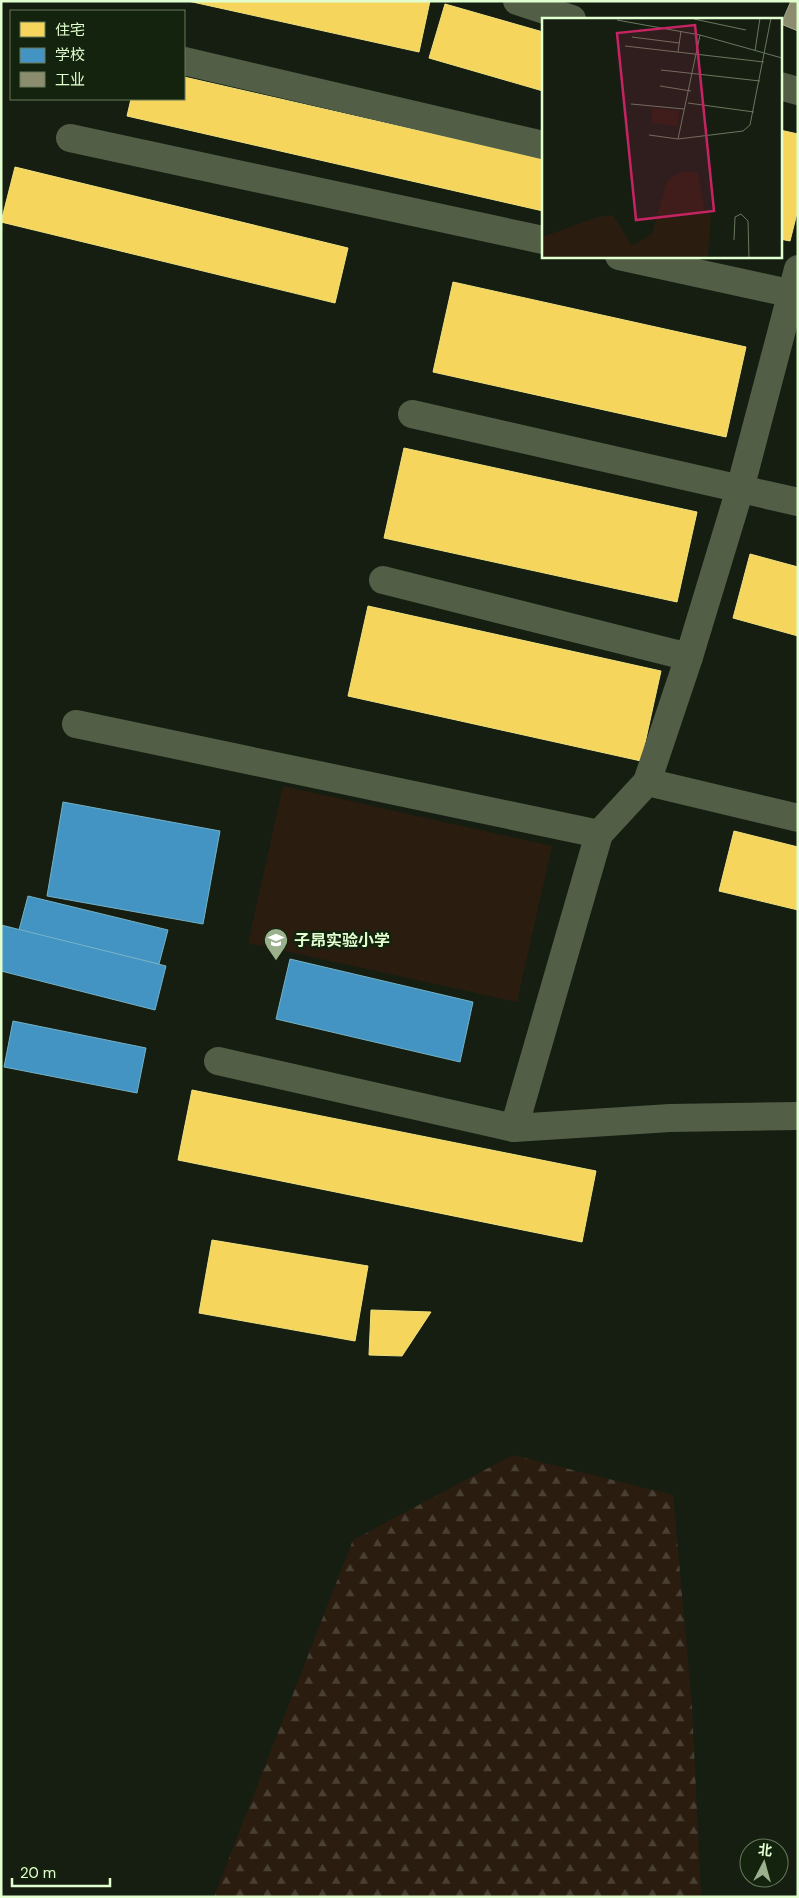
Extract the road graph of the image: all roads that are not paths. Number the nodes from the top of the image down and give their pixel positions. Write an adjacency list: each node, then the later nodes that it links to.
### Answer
1 (517, 1): 2 (street)
2 (569, 18)
3 (185, 61): 7 (street)
4 (782, 87): 5 (street)
5 (798, 91)
6 (70, 138): 8 (street)
7 (542, 145)
8 (542, 240)
9 (632, 258): 10 (street)
10 (796, 286): 12 (street)
11 (412, 414): 12 (street)
12 (740, 489): 13 (street); 15 (street)
13 (798, 502)
14 (384, 580): 15 (street)
15 (689, 656): 17 (street)
16 (76, 724): 19 (street)
17 (647, 782): 18 (street); 19 (street)
18 (798, 818)
19 (599, 834): 22 (street)
20 (218, 1061): 22 (street)
21 (798, 1116): 22 (street)
22 (514, 1128)

